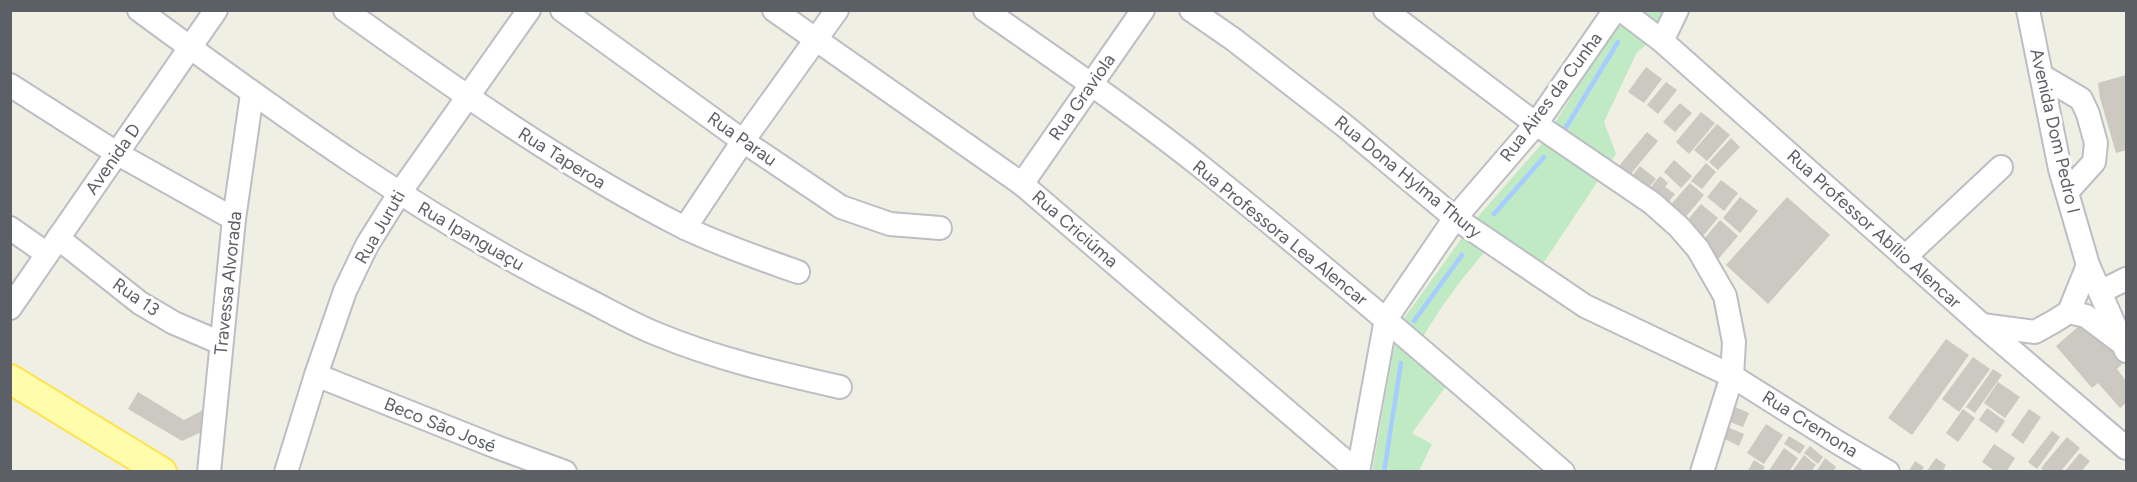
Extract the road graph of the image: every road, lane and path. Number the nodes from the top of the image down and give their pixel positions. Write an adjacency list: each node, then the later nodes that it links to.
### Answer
1 (139, 10): 18 (street, Rua Ipanguaçu)
2 (216, 10): 18 (street, Avenida D)
3 (345, 10): 23 (street, Rua Taperoa)
4 (529, 10): 23 (street, Rua Juruti)
5 (562, 10): 25 (street, Rua Parau)
6 (774, 10): 16 (street, Rua Criciúma)
7 (837, 10): 16 (street)
8 (985, 10): 20 (street, Rua Professora Lea Alencar)
9 (1143, 10): 20 (street, Rua Graviola)
10 (1191, 10): 31 (street, Rua Dona Hylma Thury)
11 (1384, 10): 24 (street)
12 (1615, 10): 24 (street, Rua Aires da Cunha)
13 (1621, 10): 17 (street, Rua Professor Abílio Alencar)
14 (1677, 10): 17 (street)
15 (2028, 10): 19 (street, Avenida Dom Pedro I)
16 (816, 39): 25 (street); 28 (street, Rua Criciúma)
17 (1662, 41): 37 (street, Rua Professor Abílio Alencar)
18 (191, 49): 22 (street, Rua Ipanguaçu); 26 (street, Avenida D)
19 (2042, 76): 29 (street, Avenida Dom Pedro I); 29 (street)
20 (1091, 84): 28 (street, Rua Graviola); 44 (street, Rua Professora Lea Alencar)
21 (10, 85): 26 (street)
22 (252, 94): 30 (street, Rua Ipanguaçu); 32 (street, Travessa Alvorada)
23 (468, 98): 30 (street, Rua Juruti); 34 (street, Rua Taperoa)
24 (1536, 124): 31 (street, Rua Aires da Cunha); 51 (street)
25 (743, 141): 34 (street); 35 (street, Rua Parau)
26 (118, 154): 32 (street); 36 (street, Avenida D)
27 (2001, 167): 37 (street)
28 (1022, 184): 60 (street, Rua Criciúma)
29 (2067, 192): 38 (street, Avenida Dom Pedro I)
30 (399, 194): 50 (street, Rua Juruti); 53 (street, Rua Ipanguaçu)
31 (1455, 218): 44 (street, Rua Aires da Cunha); 51 (street, Rua Dona Hylma Thury)
32 (234, 219): 47 (street, Travessa Alvorada)
33 (10, 228): 36 (street, Rua 13)
34 (685, 228): 39 (street, Rua Taperoa)
35 (940, 228)
36 (52, 246): 42 (street, Avenida D); 47 (street, Rua 13)
37 (1905, 257): 45 (street, Rua Professor Abílio Alencar)
38 (2088, 265): 41 (street, Avenida Dom Pedro I); 43 (street)
39 (798, 272)
40 (2127, 279): 41 (street)
41 (2100, 292): 48 (street, Avenida Dom Pedro I)
42 (10, 308)
43 (2069, 312): 46 (street); 48 (street)
44 (1386, 319): 60 (street, Rua Aires da Cunha); 61 (street, Rua Professora Lea Alencar)
45 (1982, 325): 46 (street); 49 (street, Rua Professor Abílio Alencar)
46 (2035, 332): 49 (street)
47 (221, 343): 57 (street, Travessa Alvorada)
48 (2125, 348)
49 (2031, 367): 54 (street, Rua Professor Abílio Alencar)
50 (316, 375): 58 (street, Rua Juruti); 59 (street, Beco São José)
51 (1731, 376): 55 (street); 62 (street, Rua Cremona)
52 (10, 379): 56 (main road)
53 (840, 387)
54 (2127, 448)
55 (1705, 470)
56 (162, 471)
57 (208, 471)
58 (286, 471)
59 (565, 471)
60 (1358, 471)
61 (1563, 471)
62 (1888, 471)

